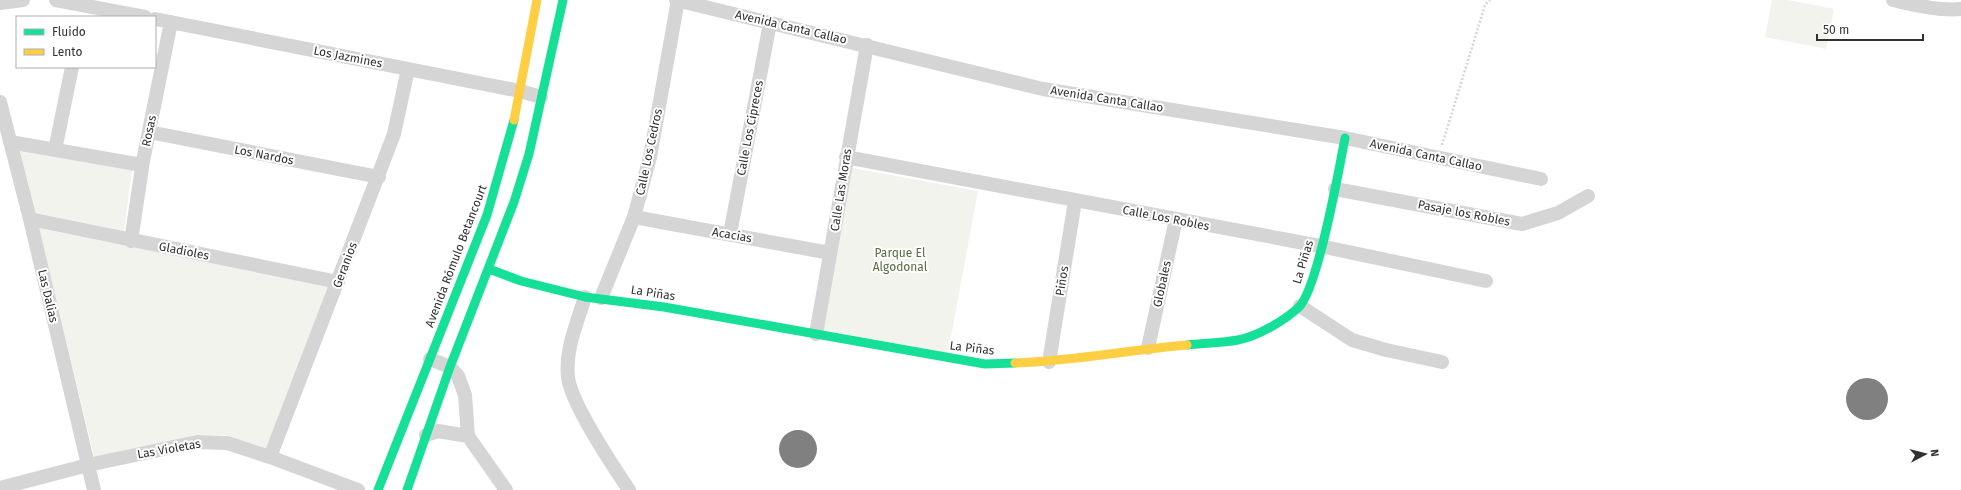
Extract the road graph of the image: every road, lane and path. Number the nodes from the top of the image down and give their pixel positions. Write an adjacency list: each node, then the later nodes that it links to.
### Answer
1 (23, 0): 8 (street)
2 (56, 0): 10 (street)
3 (536, 0): 18 (street, Avenida Rómulo Betancourt)
4 (563, 0): 19 (street)
5 (677, 0): 14 (street, Avenida Canta Callao); 33 (street, Calle Los Cedros)
6 (1490, 0): 26 (path)
7 (1893, 0): 9 (street)
8 (0, 3)
9 (1961, 9)
10 (84, 11): 11 (street)
11 (135, 16)
12 (156, 19): 13 (street, Los Jazmines)
13 (171, 22): 17 (street, Los Jazmines); 21 (street, Rosas)
14 (770, 23): 15 (street, Avenida Canta Callao); 36 (street, Calle Los Cipreces)
15 (867, 45): 22 (street, Avenida Canta Callao); 25 (street, Calle Las Moras)
16 (72, 68): 24 (street)
17 (408, 69): 18 (street, Los Jazmines); 28 (street, Geranios)
18 (520, 91): 19 (street, Los Jazmines); 48 (street, Avenida Rómulo Betancourt)
19 (541, 97): 40 (street)
20 (0, 102): 23 (street, Las Dalias)
21 (149, 132): 27 (street, Rosas); 28 (street, Los Nardos)
22 (1345, 138): 26 (street, Avenida Canta Callao); 30 (street, La Piñas)
23 (10, 142): 24 (street); 34 (street, Las Dalias)
24 (55, 150): 27 (street)
25 (846, 157): 32 (street, Calle Los Robles); 39 (street, Calle Las Moras)
26 (1438, 158): 29 (street, Avenida Canta Callao)
27 (142, 165): 37 (street, Rosas)
28 (379, 177): 42 (street, Geranios)
29 (1541, 179)
30 (1335, 189): 31 (street, Pasaje los Robles); 38 (street, La Piñas)
31 (1588, 196)
32 (1076, 200): 35 (street, Calle Los Robles); 49 (street, Piños)
33 (634, 217): 36 (street, Acacias); 44 (street, Calle Los Cedros)
34 (30, 219): 37 (street, Gladioles); 55 (street, Las Dalias)
35 (1176, 219): 38 (street, Calle Los Robles); 47 (street, Globales)
36 (730, 234): 39 (street, Acacias)
37 (131, 240): 42 (street, Gladioles)
38 (1320, 246): 41 (street, Calle Los Robles); 45 (street, La Piñas)
39 (830, 253): 46 (street, Calle Las Moras)
40 (489, 269): 43 (street, La Piñas); 51 (street)
41 (1486, 281)
42 (338, 282): 54 (street, Geranios)
43 (585, 297): 44 (street, La Piñas); 62 (street)
44 (601, 298): 46 (street, La Piñas)
45 (1300, 306): 47 (street, La Piñas); 50 (street)
46 (816, 334): 49 (street, La Piñas)
47 (1148, 348): 49 (street, La Piñas)
48 (430, 358): 51 (street); 59 (street, Avenida Rómulo Betancourt)
49 (1050, 362)
50 (1442, 362)
51 (450, 367): 52 (street); 53 (street)
52 (426, 436): 53 (street); 60 (street)
53 (468, 436): 61 (street)
54 (270, 457): 55 (street, Las Violetas); 58 (street, Las Violetas)
55 (88, 465): 56 (street, Las Violetas); 57 (street, Las Dalias)
56 (0, 488)
57 (94, 490)
58 (358, 490)
59 (378, 490)
60 (406, 490)
61 (506, 490)
62 (629, 490)

